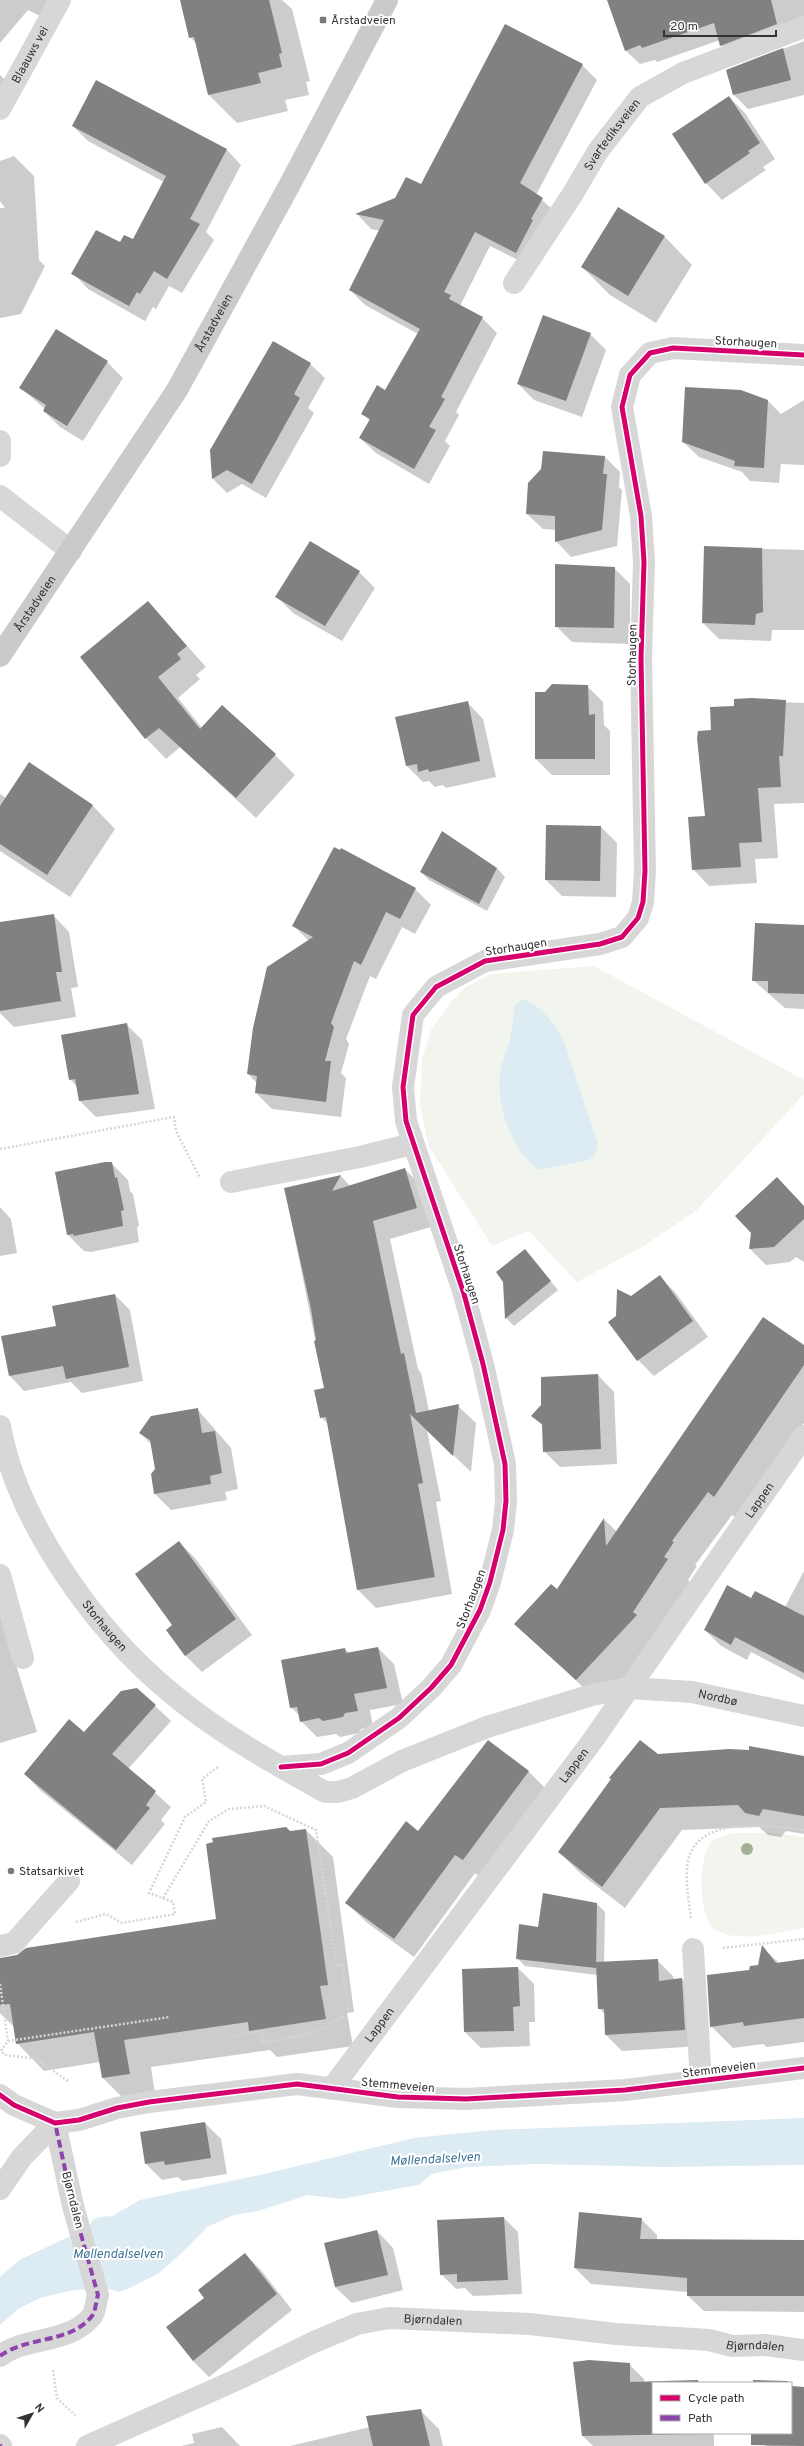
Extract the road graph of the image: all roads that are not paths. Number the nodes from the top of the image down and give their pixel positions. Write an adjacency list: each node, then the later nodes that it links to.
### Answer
1 (60, 0): 4 (street, Blaauws vei)
2 (387, 0): 10 (main road, Årstadveien)
3 (804, 27): 5 (street, Svartediksveien)
4 (0, 110)
5 (514, 283)
6 (804, 355): 12 (street, Storhaugen)
7 (0, 441): 8 (street)
8 (0, 456)
9 (0, 496): 10 (street)
10 (71, 551): 11 (main road, Årstadveien)
11 (0, 656)
12 (412, 1144): 13 (street); 20 (street, Storhaugen)
13 (231, 1182)
14 (0, 1426): 20 (street, Storhaugen)
15 (804, 1436): 18 (street, Lappen)
16 (0, 1574): 17 (street)
17 (23, 1658)
18 (630, 1688): 19 (street, Nordbø); 20 (street, Storhaugen); 26 (street, Lappen)
19 (804, 1716)
20 (281, 1767)
21 (69, 1882): 22 (street)
22 (0, 1946)
23 (693, 1950): 25 (street, Stemmeveien)
24 (804, 2068): 25 (street, Stemmeveien)
25 (701, 2081): 26 (street, Stemmeveien)
26 (332, 2088): 28 (street, Stemmeveien)
27 (0, 2095): 28 (street)
28 (55, 2123): 29 (street); 31 (street, Bjørndalen)
29 (0, 2189)
30 (804, 2350): 32 (street, Bjørndalen)
31 (0, 2356)
32 (95, 2443)

